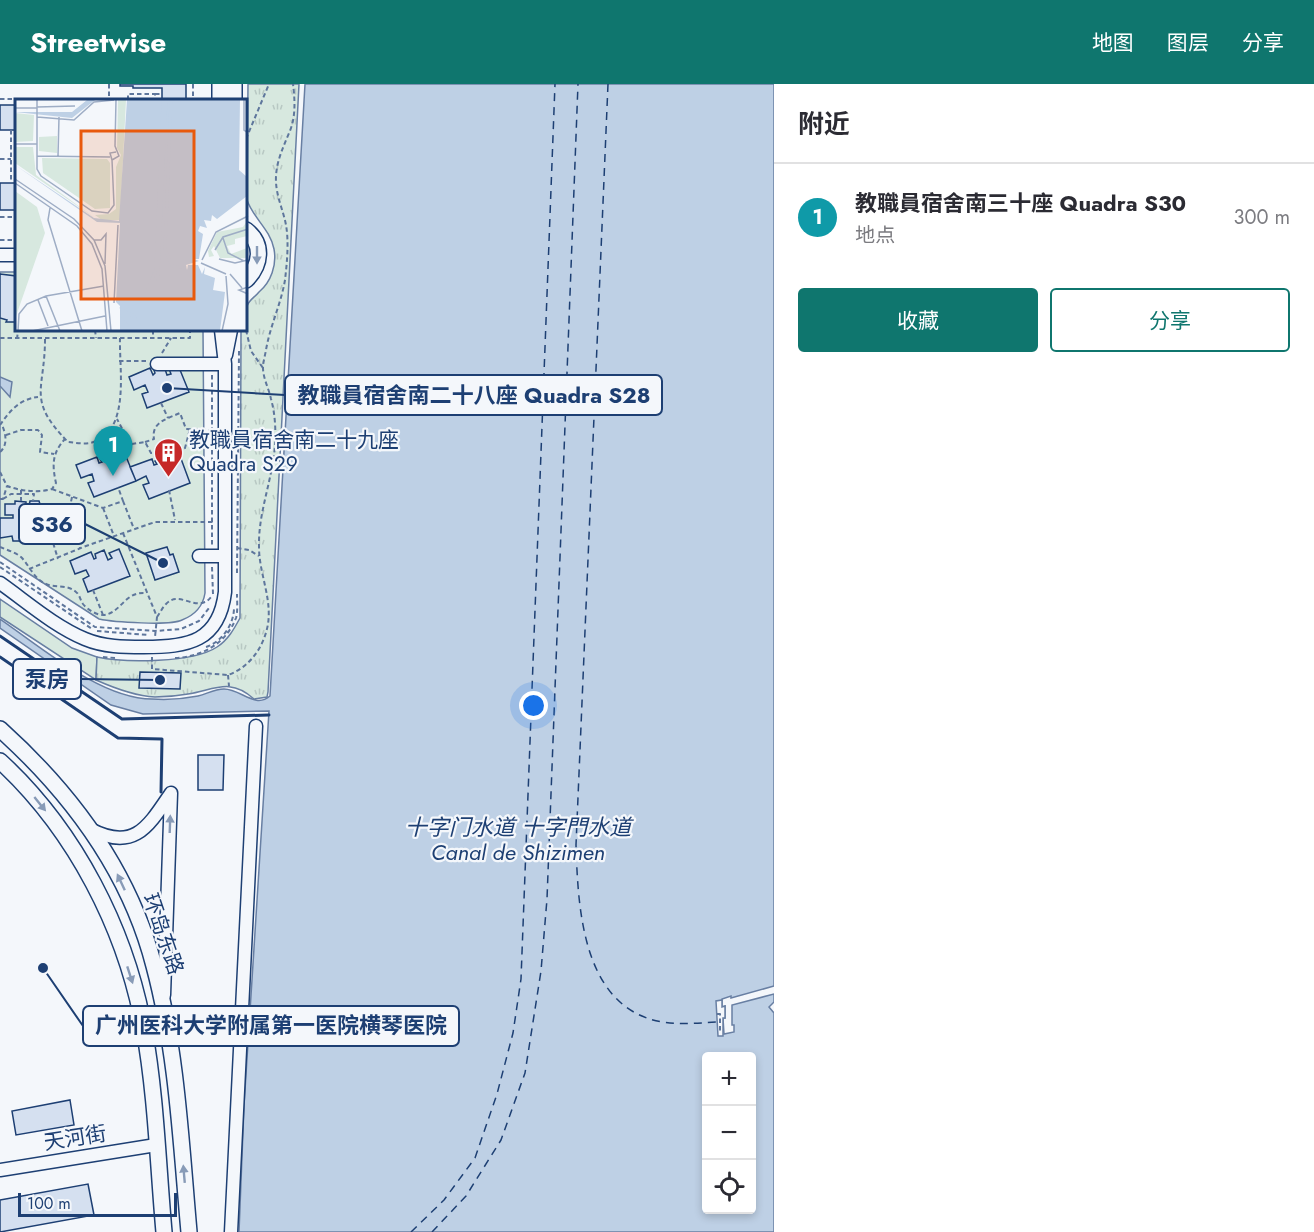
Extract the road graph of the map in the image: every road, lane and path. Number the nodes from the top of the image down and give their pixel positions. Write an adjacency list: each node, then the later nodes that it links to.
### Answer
1 (108, 84): 8 (path)
2 (269, 84): 12 (path)
3 (293, 84): 35 (path)
4 (155, 94): 5 (path); 9 (path); 10 (path)
5 (162, 94)
6 (0, 99): 7 (path)
7 (15, 99)
8 (108, 99)
9 (128, 99)
10 (155, 99)
11 (11, 130): 14 (path)
12 (248, 134)
13 (0, 159): 14 (path)
14 (11, 159): 15 (path)
15 (11, 183)
16 (248, 232): 17 (main road, one-way to 17)
17 (248, 277)
18 (18, 332): 29 (path)
19 (95, 332): 26 (path)
20 (153, 332): 28 (path)
21 (190, 332): 28 (path)
22 (221, 332): 34 (street)
23 (230, 332): 34 (street)
24 (246, 332): 35 (path)
25 (0, 338): 29 (path)
26 (96, 338): 27 (path); 30 (path)
27 (120, 338): 28 (path); 39 (path)
28 (153, 338)
29 (17, 339): 30 (path)
30 (45, 339): 36 (path)
31 (239, 342): 75 (path)
32 (235, 351): 75 (path)
33 (158, 364): 34 (street)
34 (218, 365): 42 (path); 43 (path); 68 (street)
35 (263, 368): 77 (path)
36 (39, 397): 40 (path); 46 (path)
37 (161, 403): 38 (path)
38 (168, 418): 41 (path); 47 (path)
39 (117, 419): 45 (path); 46 (path)
40 (1, 425): 44 (path)
41 (190, 429): 42 (path); 49 (path)
42 (212, 430): 43 (path); 68 (path)
43 (217, 430): 62 (path)
44 (6, 435): 48 (path); 50 (path)
45 (127, 438): 47 (path); 52 (path)
46 (65, 439): 50 (path)
47 (146, 442): 49 (path)
48 (0, 452)
49 (172, 453): 51 (path)
50 (54, 454): 56 (path)
51 (174, 458)
52 (100, 459)
53 (0, 472): 54 (path)
54 (7, 486): 57 (path); 61 (path)
55 (118, 488): 65 (path)
56 (52, 489): 57 (path); 60 (path)
57 (21, 490): 59 (path)
58 (169, 490): 67 (path)
59 (21, 494): 61 (path); 63 (path); 64 (path)
60 (72, 497): 66 (path); 74 (path)
61 (2, 499)
62 (217, 499)
63 (21, 501)
64 (33, 501)
65 (123, 501): 66 (path); 69 (path)
66 (103, 508): 72 (path)
67 (176, 521): 68 (path); 69 (path)
68 (218, 522): 75 (street); 75 (path)
69 (134, 530): 70 (path)
70 (123, 533): 72 (path); 85 (path)
71 (51, 536): 78 (path)
72 (114, 536): 74 (path)
73 (0, 547): 81 (path)
74 (80, 548): 78 (path)
75 (225, 553): 76 (street); 77 (path); 82 (path); 87 (path); 91 (street)
76 (199, 556)
77 (259, 556): 95 (path)
78 (58, 559): 81 (path)
79 (0, 562): 91 (path)
80 (0, 567): 91 (path)
81 (29, 569): 89 (path)
82 (236, 582)
83 (0, 583): 93 (street)
84 (93, 590): 89 (path)
85 (146, 593): 89 (path); 90 (path)
86 (236, 594): 94 (path)
87 (215, 595): 90 (path); 91 (path)
88 (213, 610): 91 (path)
89 (103, 615)
90 (157, 617): 91 (path)
91 (154, 638): 93 (street); 95 (path)
92 (97, 654): 93 (path)
93 (117, 654)
94 (172, 657)
95 (228, 675): 96 (path)
96 (229, 686)
97 (256, 726): 108 (street)
98 (0, 729): 100 (main road, 环岛东路)
99 (0, 761): 104 (main road, 环岛东路, one-way to 104)
100 (90, 829): 101 (main road, 环岛东路, one-way to 100); 101 (street, one-way to 100)
101 (164, 1008): 107 (main road, 环岛东路, one-way to 101)
102 (717, 1014): 103 (path)
103 (720, 1031)
104 (156, 1145): 105 (street, 天河街); 106 (main road, 环岛东路)
105 (0, 1170)
106 (164, 1232)
107 (189, 1232)
108 (231, 1232)

